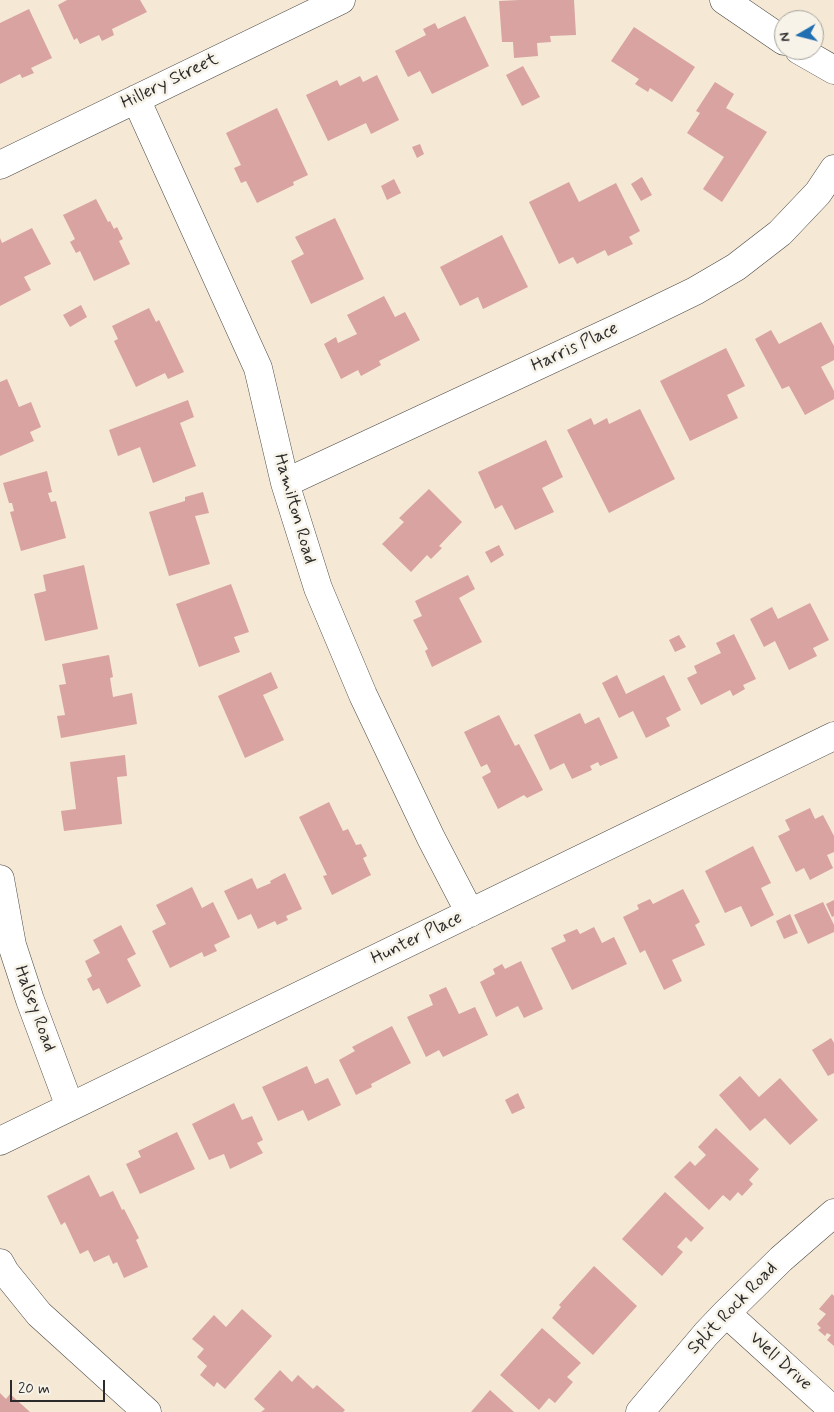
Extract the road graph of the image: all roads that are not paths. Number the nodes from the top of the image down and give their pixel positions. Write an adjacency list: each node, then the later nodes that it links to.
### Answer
1 (341, 0): 6 (street, Hillery Street)
2 (724, 0): 3 (street)
3 (774, 34)
4 (816, 60): 5 (street)
5 (834, 70)
6 (136, 99): 7 (street, Hillery Street); 9 (street, Hamilton Road)
7 (0, 165)
8 (834, 169): 9 (street, Harris Place)
9 (285, 483): 12 (street, Hamilton Road)
10 (834, 736): 12 (street, Hunter Place)
11 (0, 879): 13 (street, Halsey Road)
12 (470, 913): 13 (street, Hunter Place)
13 (70, 1107): 14 (street, Hunter Place)
14 (0, 1141)
15 (834, 1213): 17 (street, Split Rock Road)
16 (0, 1262): 18 (street)
17 (726, 1313): 19 (street, Well Drive); 20 (street, Split Rock Road)
18 (142, 1410)
19 (834, 1411)
20 (640, 1412)

